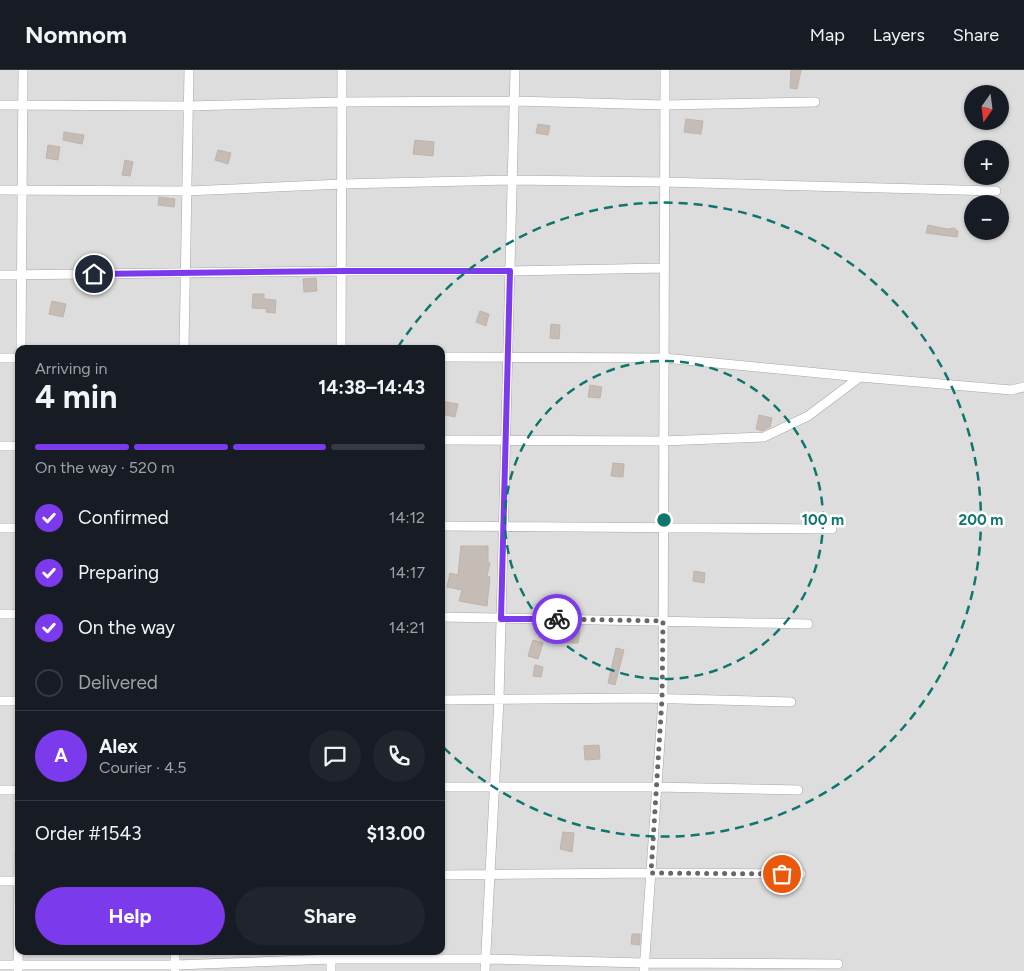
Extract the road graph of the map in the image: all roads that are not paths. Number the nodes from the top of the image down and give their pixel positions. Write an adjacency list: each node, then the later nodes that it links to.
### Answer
1 (23, 70): 10 (street)
2 (188, 70): 12 (street)
3 (342, 70): 7 (street)
4 (515, 70): 6 (street)
5 (665, 70): 11 (street)
6 (514, 101): 7 (street); 11 (street); 13 (street)
7 (342, 102): 12 (street); 15 (street)
8 (814, 102): 11 (street)
9 (0, 105): 10 (street)
10 (23, 105): 12 (street); 17 (street)
11 (665, 105): 14 (street)
12 (188, 106): 18 (street)
13 (512, 180): 14 (street); 15 (street); 22 (street)
14 (664, 182): 19 (street); 20 (street)
15 (342, 184): 18 (street); 21 (street)
16 (0, 190): 17 (street)
17 (22, 191): 18 (street); 25 (street)
18 (187, 191): 23 (street)
19 (996, 191)
20 (664, 268): 22 (street); 33 (street)
21 (341, 271): 22 (street); 23 (street); 28 (street)
22 (510, 271): 30 (street)
23 (185, 273): 25 (street); 27 (street)
24 (0, 275): 25 (street)
25 (21, 275): 26 (street)
26 (21, 345)
27 (184, 345)
28 (340, 345)
29 (445, 357): 30 (street)
30 (508, 357): 33 (street); 37 (street)
31 (0, 358): 32 (street)
32 (15, 358)
33 (664, 358): 34 (street); 38 (street)
34 (860, 377): 35 (street); 38 (street)
35 (1024, 387)
36 (445, 440): 37 (street)
37 (506, 440): 38 (street); 42 (street)
38 (664, 441): 45 (street)
39 (0, 446): 40 (street)
40 (15, 446)
41 (445, 526): 42 (street)
42 (504, 527): 45 (street); 50 (street)
43 (0, 528): 44 (street)
44 (15, 528)
45 (663, 528): 46 (street); 51 (street)
46 (832, 529)
47 (0, 614): 48 (street)
48 (15, 614)
49 (445, 617): 50 (street)
50 (501, 619): 51 (street); 53 (street)
51 (663, 621): 52 (street); 54 (street)
52 (808, 624)
53 (499, 699): 54 (street); 55 (street); 59 (street)
54 (662, 699): 58 (street); 61 (street)
55 (445, 700)
56 (0, 701): 57 (street)
57 (15, 701)
58 (791, 702)
59 (495, 786): 60 (street); 61 (street); 66 (street)
60 (445, 787)
61 (656, 787): 64 (street); 65 (street)
62 (0, 790): 63 (street)
63 (15, 790)
64 (798, 790)
65 (651, 873): 66 (street); 67 (street); 77 (street)
66 (490, 874): 68 (street); 74 (street)
67 (801, 874)
68 (445, 876)
69 (0, 881): 70 (street)
70 (15, 881)
71 (18, 955): 78 (street)
72 (175, 955): 79 (street)
73 (331, 955): 74 (street); 79 (street); 80 (street)
74 (486, 959): 77 (street); 81 (street)
75 (838, 964): 77 (street)
76 (0, 965): 78 (street)
77 (644, 967)
78 (18, 968): 79 (street)
79 (175, 968)
80 (331, 971)
81 (485, 971)

